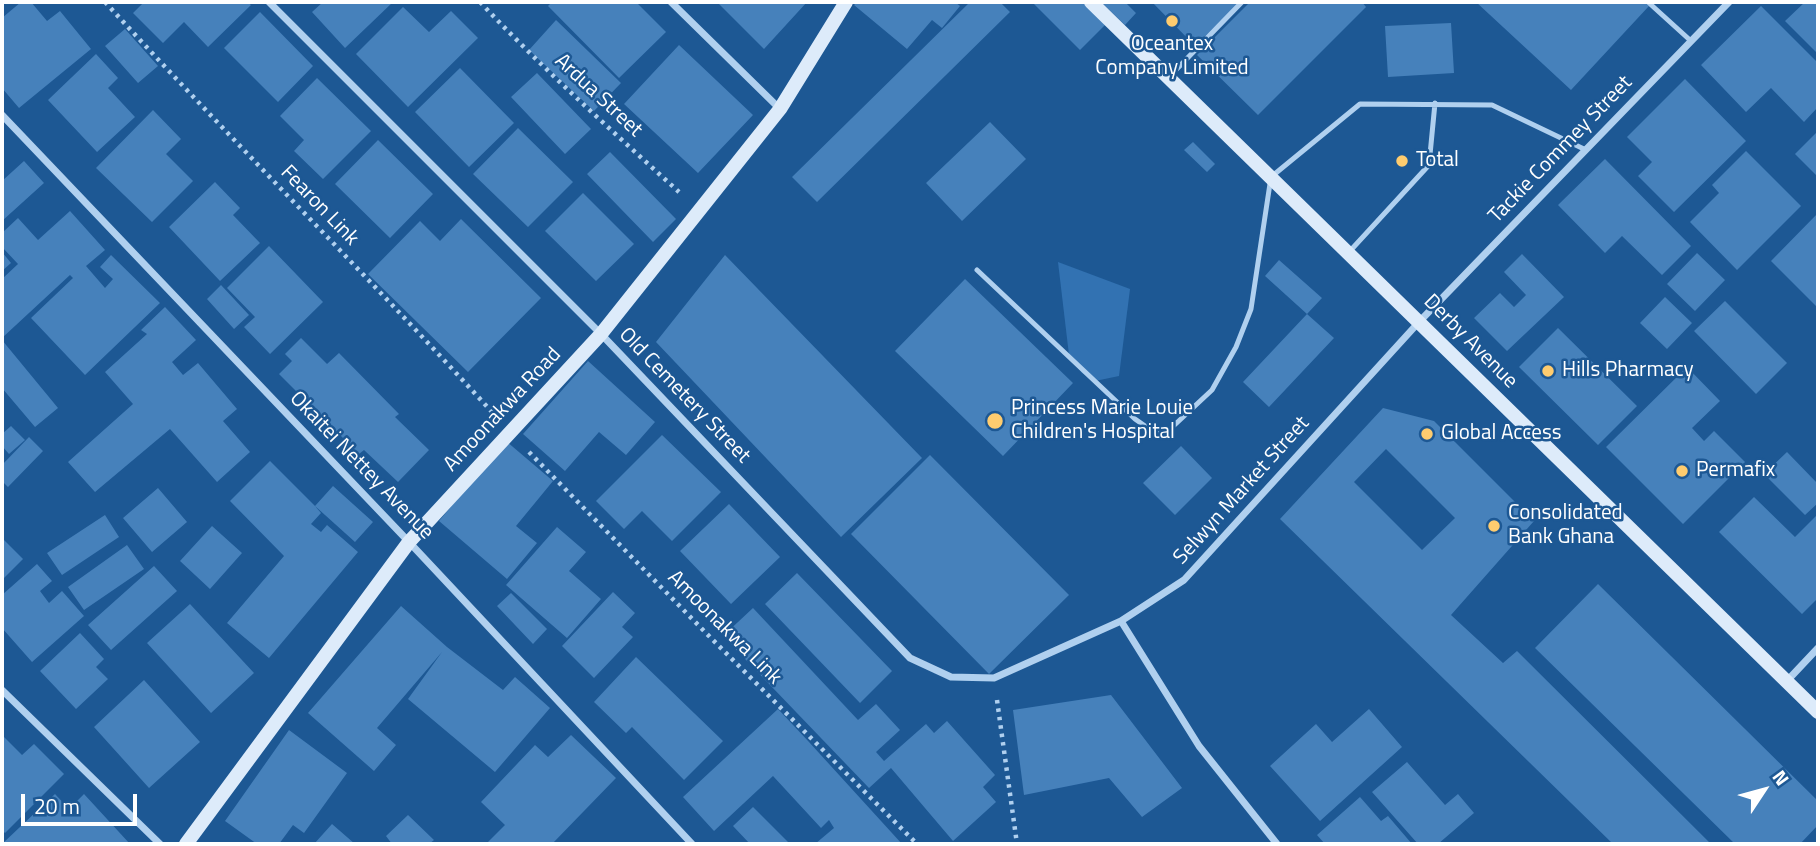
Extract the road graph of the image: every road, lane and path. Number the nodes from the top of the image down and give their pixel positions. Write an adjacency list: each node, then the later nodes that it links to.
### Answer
1 (105, 2): 22 (path, Fearon Link)
2 (269, 2): 21 (street, Old Cemetery Street)
3 (480, 2): 17 (path, Ardua Street)
4 (671, 2): 13 (street)
5 (846, 2): 13 (street, Amoonakwa Road)
6 (1091, 2): 11 (street, Derby Avenue)
7 (1242, 2): 11 (lane)
8 (1648, 2): 10 (lane)
9 (1729, 2): 10 (street, Tackie Commey Street)
10 (1691, 41): 15 (street, Tackie Commey Street)
11 (1169, 78): 16 (street, Derby Avenue)
12 (1435, 103): 15 (lane); 16 (lane); 18 (lane)
13 (780, 109): 17 (street, Amoonakwa Road)
14 (2, 115): 23 (street, Okaitei Nettey Avenue)
15 (1586, 150): 20 (street, Tackie Commey Street)
16 (1271, 177): 18 (street, Derby Avenue); 19 (lane)
17 (700, 210): 21 (street, Amoonakwa Road)
18 (1349, 252): 20 (street, Derby Avenue)
19 (977, 270)
20 (1419, 322): 24 (street, Selwyn Market Street); 27 (street, Derby Avenue)
21 (601, 334): 22 (street, Amoonakwa Road); 26 (street, Old Cemetery Street)
22 (510, 432): 23 (street, Amoonakwa Road); 33 (path, Amoonakwa Link)
23 (409, 541): 31 (street, Amoonakwa Road); 32 (street, Okaitei Nettey Avenue)
24 (1121, 621): 26 (street, Old Cemetery Street); 35 (street)
25 (1818, 648): 27 (street)
26 (994, 678): 34 (path)
27 (1786, 682): 29 (street, Derby Avenue)
28 (2, 690): 30 (street)
29 (1818, 712)
30 (160, 844)
31 (186, 844)
32 (692, 844)
33 (917, 844)
34 (1017, 844)
35 (1277, 844)

